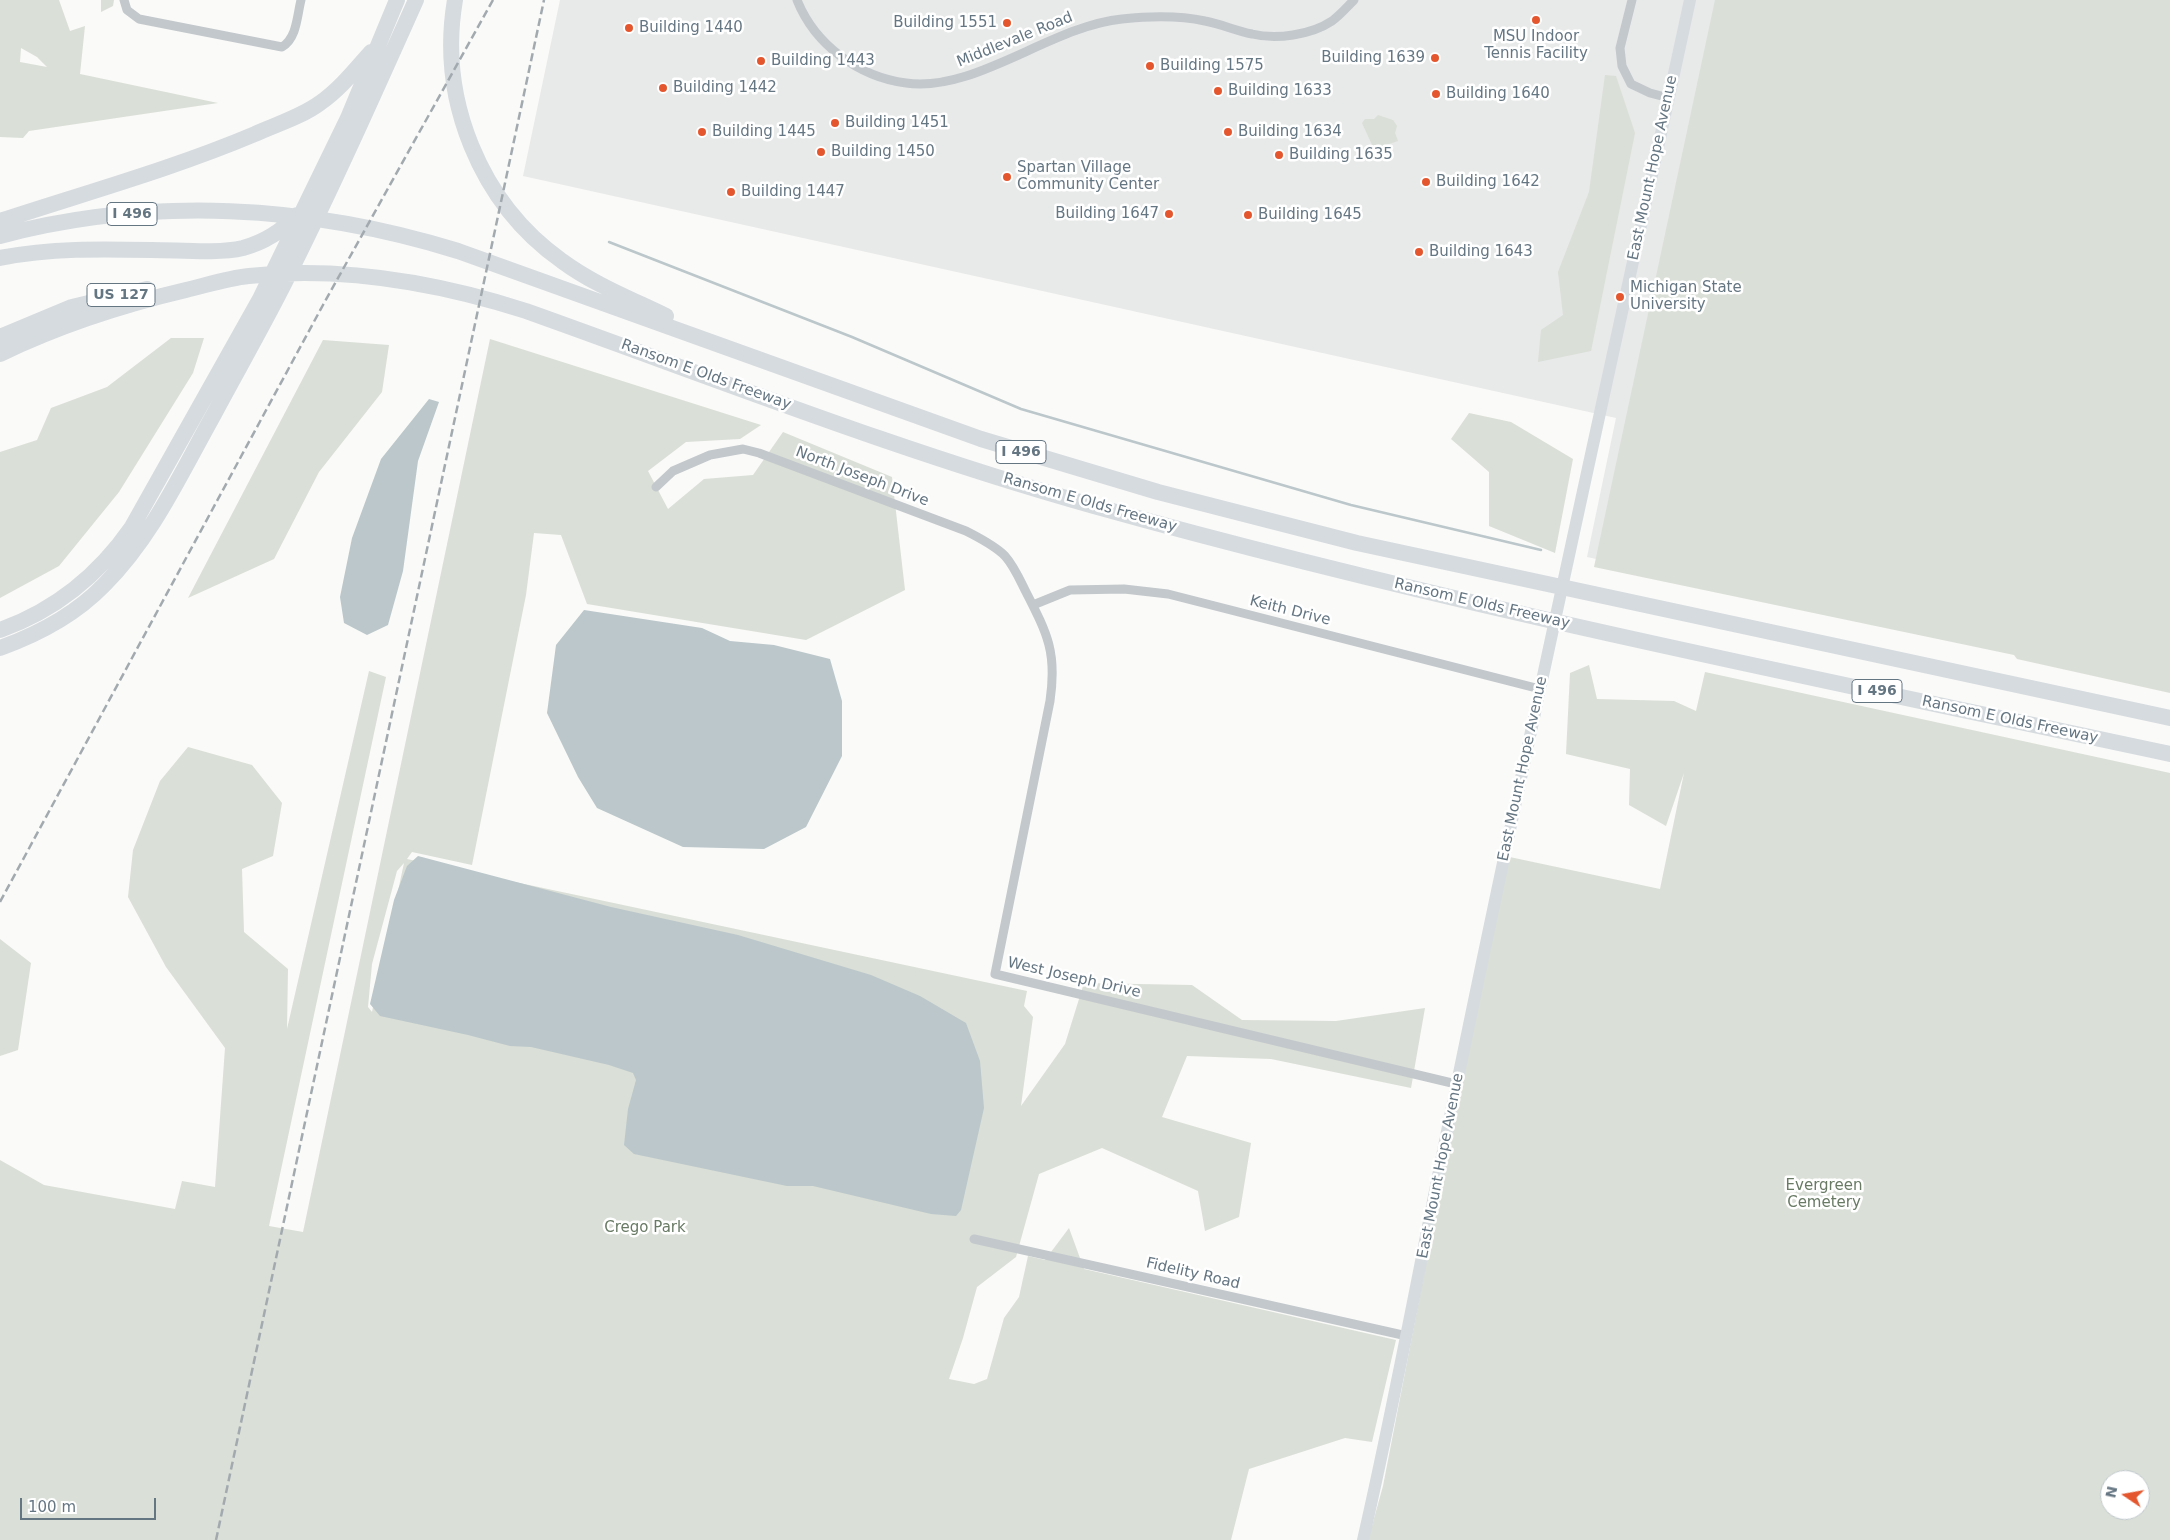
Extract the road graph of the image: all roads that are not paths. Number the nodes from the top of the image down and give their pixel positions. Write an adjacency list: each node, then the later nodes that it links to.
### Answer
1 (124, 0): 2 (street)
2 (300, 0)
3 (397, 0): 10 (highway)
4 (416, 0): 11 (highway)
5 (798, 0): 6 (street, Middlevale Road)
6 (1354, 0)
7 (1632, 0): 12 (street)
8 (1690, 0): 12 (street, East Mount Hope Avenue)
9 (454, 5): 20 (highway)
10 (379, 43): 11 (highway); 14 (highway)
11 (374, 77): 13 (highway); 24 (highway)
12 (1668, 98): 25 (street, East Mount Hope Avenue)
13 (313, 193): 16 (highway); 23 (highway)
14 (0, 221)
15 (0, 236): 20 (highway, Ransom E Olds Freeway / I 496)
16 (0, 258)
17 (248, 276): 18 (highway, US 127); 19 (highway, Ransom E Olds Freeway / I 496); 27 (highway, Ransom E Olds Freeway / I 496)
18 (0, 337)
19 (0, 354)
20 (742, 354): 26 (highway, Ransom E Olds Freeway / I 496)
21 (656, 487): 22 (street, North Joseph Drive)
22 (1032, 605): 25 (street, Keith Drive); 28 (street, West Joseph Drive)
23 (0, 630)
24 (0, 648)
25 (1540, 689): 28 (street, East Mount Hope Avenue)
26 (2170, 718)
27 (2170, 754)
28 (1456, 1084): 30 (street, East Mount Hope Avenue)
29 (974, 1239): 30 (street, Fidelity Road)
30 (1407, 1336): 31 (street, East Mount Hope Avenue)
31 (1363, 1540)

